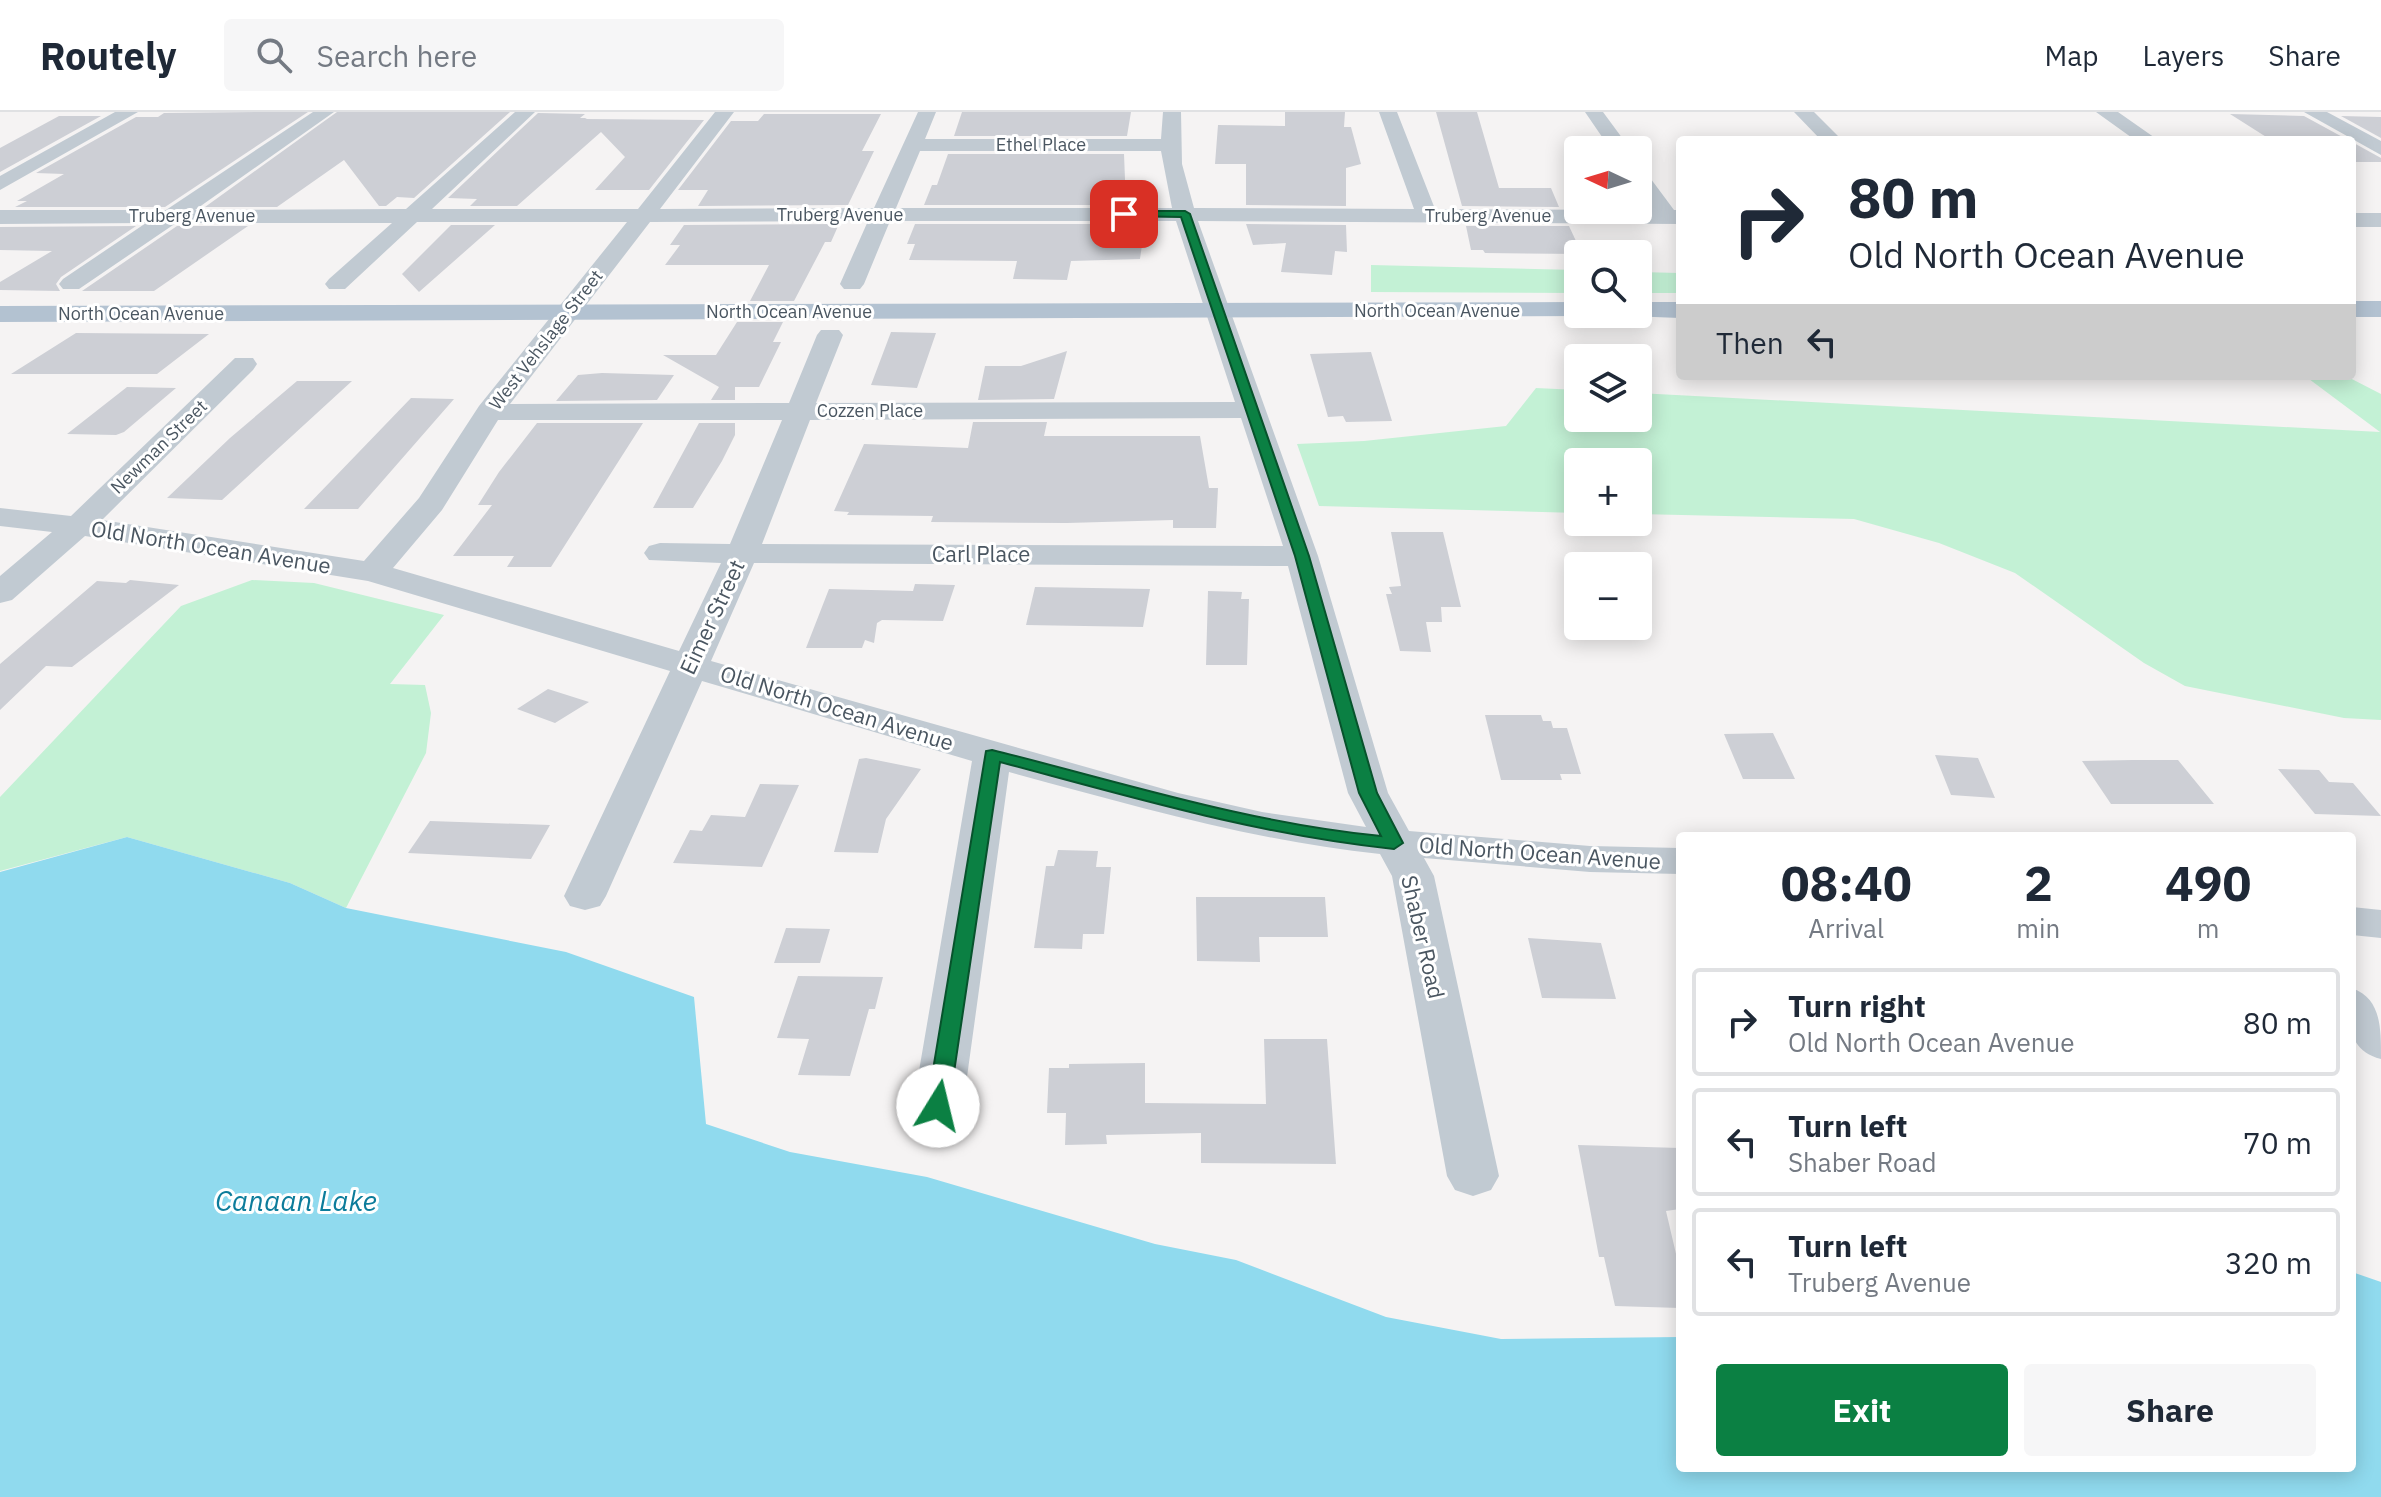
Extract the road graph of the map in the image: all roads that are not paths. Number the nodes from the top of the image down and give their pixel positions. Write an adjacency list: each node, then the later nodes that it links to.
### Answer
1 (129, 112): 18 (street)
2 (325, 112): 23 (street)
3 (526, 112): 24 (street)
4 (725, 112): 21 (street, West Vehslage Street)
5 (927, 112): 15 (street)
6 (1172, 112): 16 (street, Shaber Road)
7 (1388, 112): 25 (street)
8 (1594, 112): 12 (street)
9 (1803, 112): 13 (street)
10 (2105, 112): 14 (street)
11 (2313, 112): 17 (street)
12 (1611, 136)
13 (1828, 136)
14 (2142, 136)
15 (913, 145): 16 (street, Ethel Place); 22 (street)
16 (1168, 145): 20 (street, Shaber Road)
17 (2381, 149)
18 (0, 184)
19 (1652, 191): 27 (street)
20 (1185, 214): 22 (street, Truberg Avenue); 25 (street, Truberg Avenue); 38 (street, Shaber Road)
21 (644, 215): 22 (street, Truberg Avenue); 24 (street, Truberg Avenue); 39 (street, West Vehslage Street)
22 (882, 215): 32 (street)
23 (174, 216): 24 (street, Truberg Avenue); 26 (street, Truberg Avenue); 30 (street)
24 (414, 216): 31 (street)
25 (1427, 216): 27 (street, Truberg Avenue)
26 (0, 217)
27 (1674, 217)
28 (2356, 220): 29 (street)
29 (2381, 220)
30 (71, 284)
31 (337, 284)
32 (852, 284)
33 (2356, 309): 34 (main road)
34 (2381, 309)
35 (1564, 310): 38 (main road, North Ocean Avenue)
36 (1652, 310): 37 (main road)
37 (1676, 310)
38 (1219, 312): 39 (main road, North Ocean Avenue); 43 (street, Shaber Road)
39 (566, 313): 40 (main road, North Ocean Avenue); 44 (street, West Vehslage Street)
40 (0, 314)
41 (830, 335): 45 (street, Eimer Street)
42 (244, 364): 47 (street, Newman Street)
43 (1251, 410): 45 (street, Cozzen Place); 50 (street, Shaber Road)
44 (489, 412): 45 (street, Cozzen Place); 51 (street, West Vehslage Street)
45 (799, 412): 49 (street, Eimer Street)
46 (0, 517): 47 (street, Old North Ocean Avenue)
47 (78, 526): 51 (street, Old North Ocean Avenue); 52 (street, Newman Street)
48 (660, 553): 49 (street, Carl Place)
49 (742, 553): 50 (street, Carl Place); 53 (street, Eimer Street)
50 (1302, 556): 55 (street, Shaber Road)
51 (372, 572): 53 (street, Old North Ocean Avenue)
52 (0, 593)
53 (689, 664): 54 (street, Old North Ocean Avenue); 57 (street, Eimer Street)
54 (992, 755): 55 (street, Old North Ocean Avenue); 62 (street)
55 (1394, 843): 56 (street, Old North Ocean Avenue); 63 (street, Shaber Road)
56 (1676, 861)
57 (585, 896)
58 (2356, 921): 59 (street)
59 (2381, 924)
60 (2356, 1009): 61 (street)
61 (2381, 1042)
62 (938, 1106)
63 (1473, 1176)

